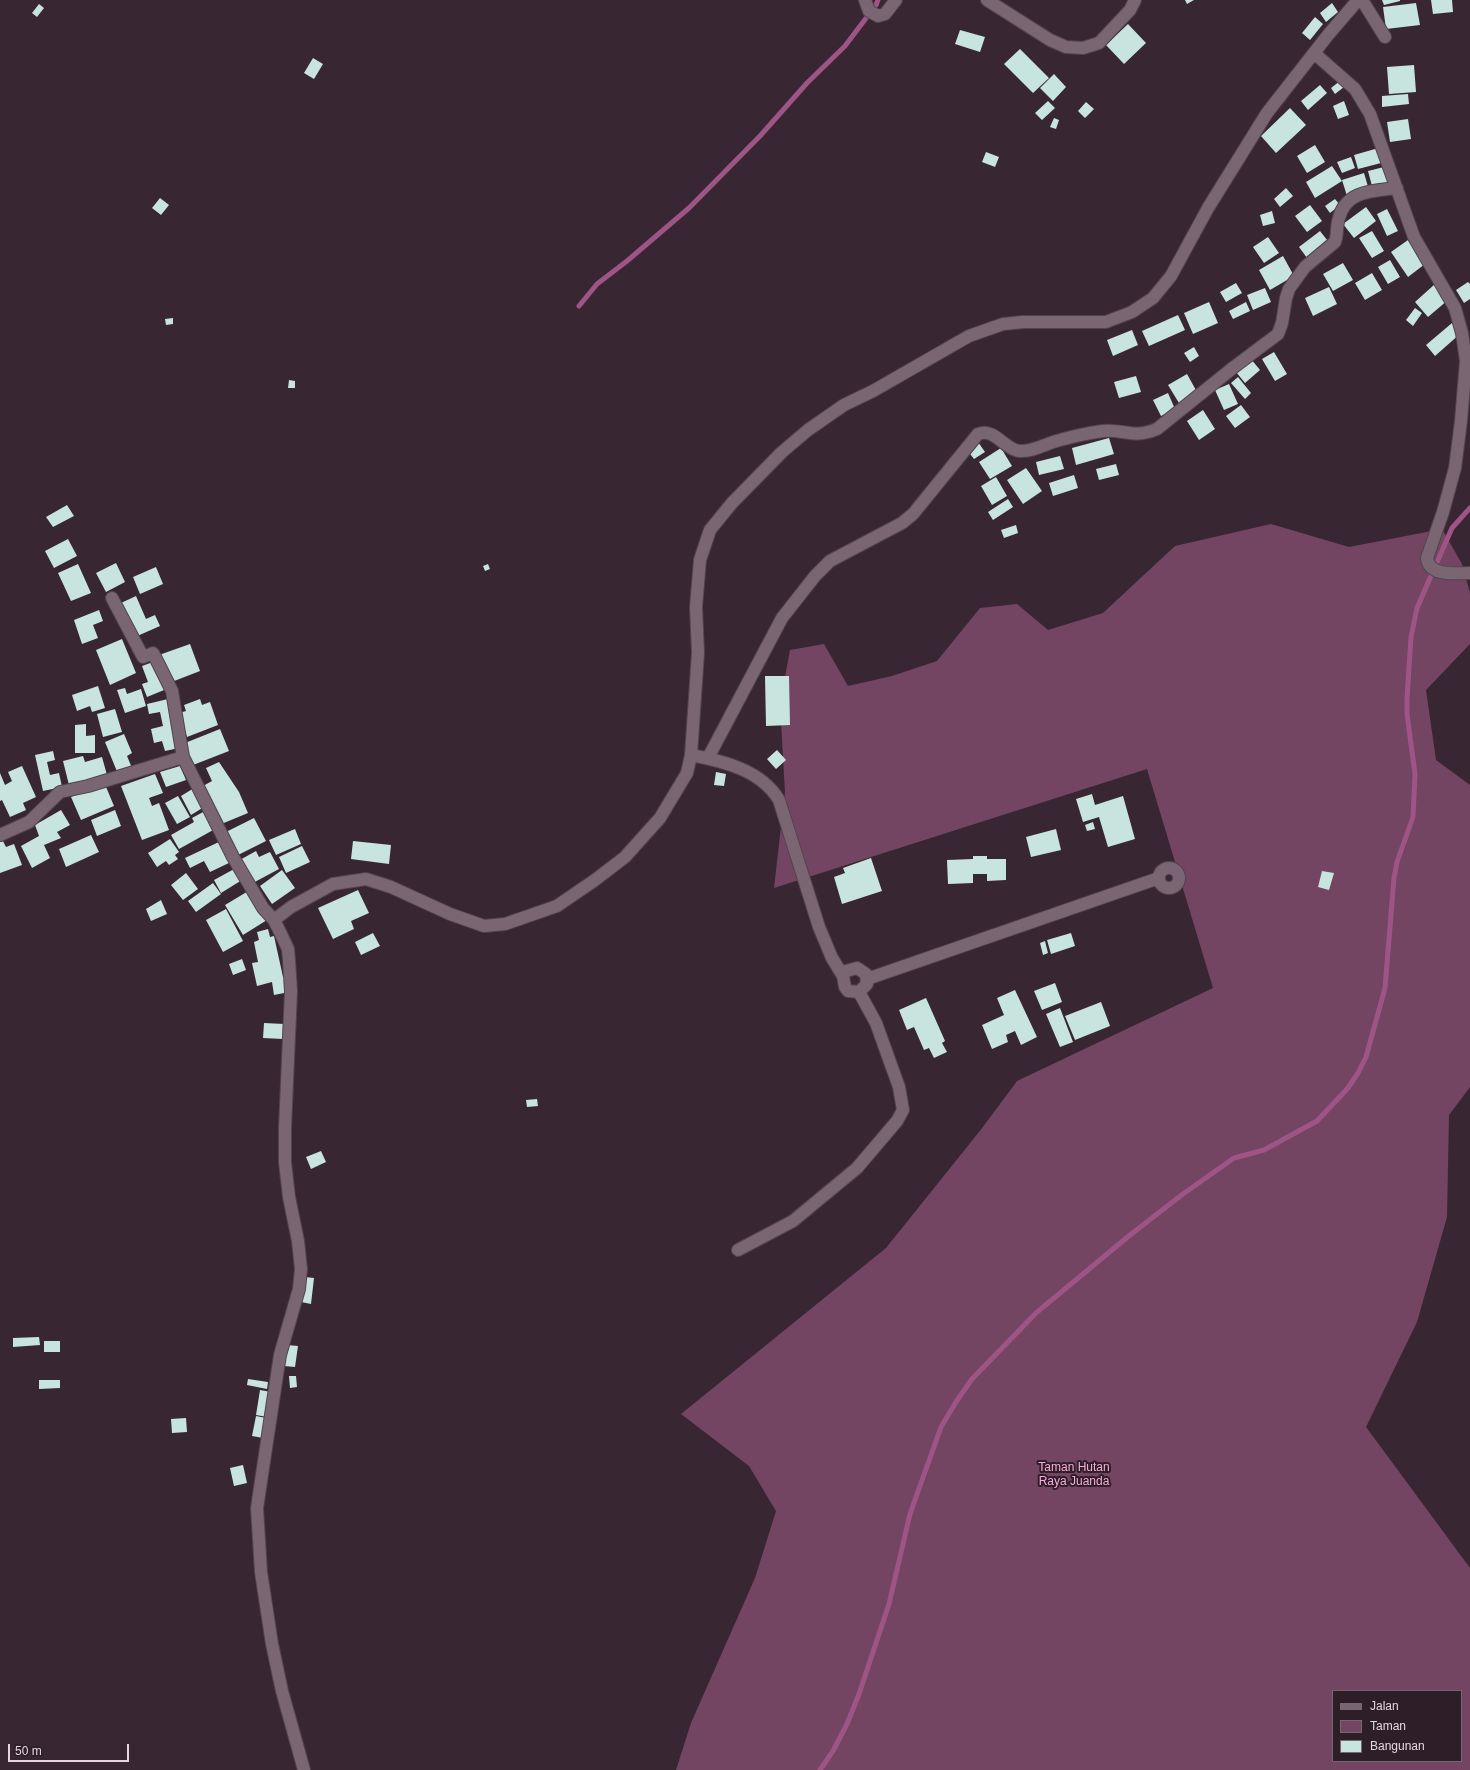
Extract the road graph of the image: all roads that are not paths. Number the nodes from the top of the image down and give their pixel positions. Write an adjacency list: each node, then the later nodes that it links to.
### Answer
1 (866, 0): 2 (street)
2 (896, 0)
3 (987, 0): 4 (street)
4 (1135, 0)
5 (1358, 0): 8 (street)
6 (1362, 0): 7 (street)
7 (1385, 37)
8 (1314, 53): 9 (street); 12 (street)
9 (1397, 188): 10 (street); 14 (street)
10 (1470, 573)
11 (112, 598): 13 (street)
12 (691, 755): 14 (street); 17 (street)
13 (183, 757): 15 (street); 17 (street)
14 (708, 758): 18 (street)
15 (0, 835)
16 (1159, 878): 19 (street)
17 (274, 920): 22 (street)
18 (843, 976): 19 (street); 20 (street)
19 (868, 979): 20 (street)
20 (859, 992): 21 (street)
21 (738, 1250)
22 (304, 1770)

